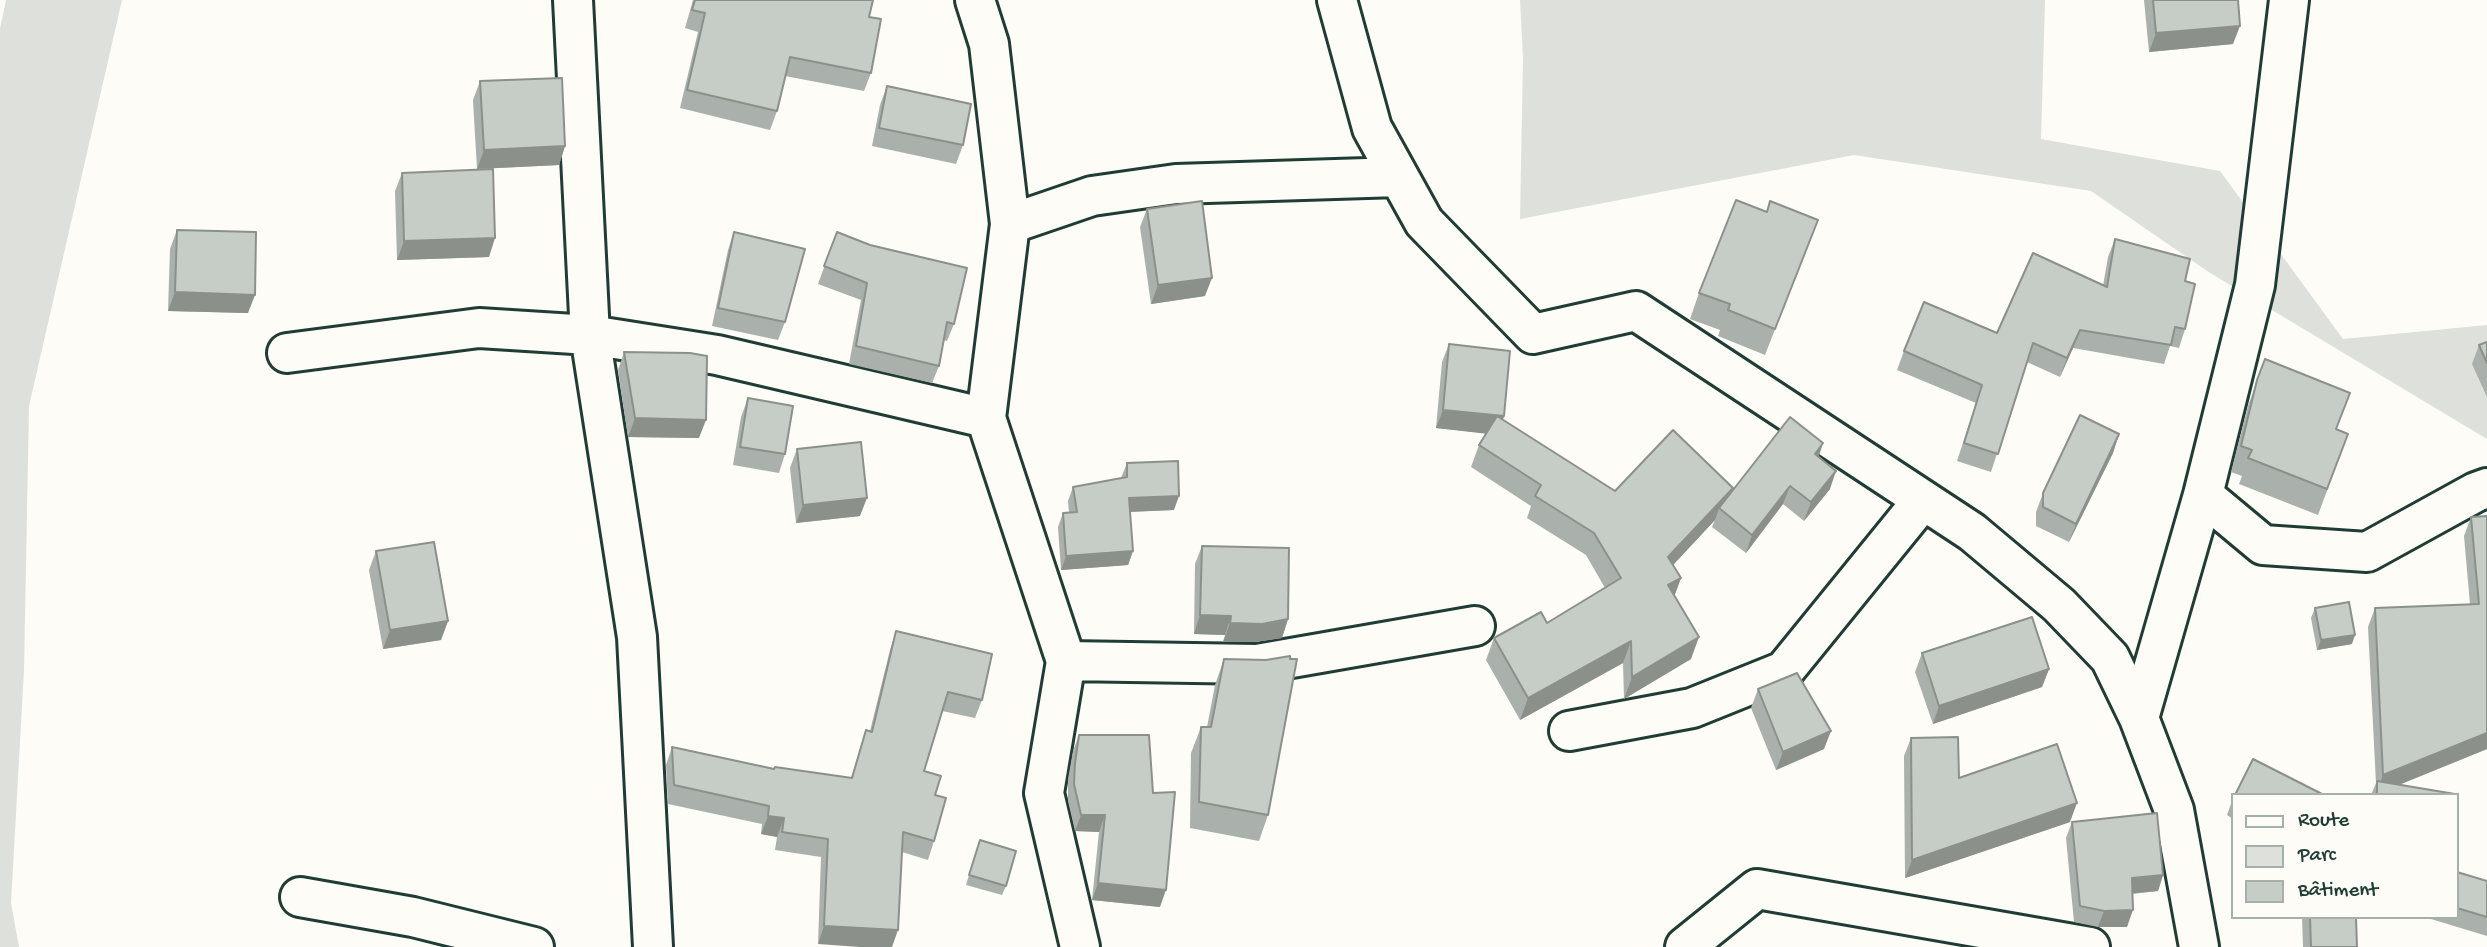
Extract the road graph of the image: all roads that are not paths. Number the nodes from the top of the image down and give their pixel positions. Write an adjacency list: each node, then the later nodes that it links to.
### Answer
1 (573, 0): 7 (street)
2 (975, 0): 6 (street)
3 (1337, 0): 5 (street)
4 (2289, 0): 11 (street)
5 (1399, 177): 6 (street); 12 (street)
6 (1010, 224): 9 (street)
7 (590, 335): 8 (street); 9 (street); 20 (street)
8 (286, 353)
9 (986, 418): 14 (street)
10 (2487, 488): 11 (street)
11 (2203, 495): 15 (street)
12 (1923, 500): 15 (street); 16 (street)
13 (1475, 626): 14 (street)
14 (1066, 661): 21 (street)
15 (2139, 718): 24 (street)
16 (1569, 731)
17 (300, 897): 19 (street)
18 (1928, 933): 22 (street); 23 (street)
19 (534, 947)
20 (653, 947)
21 (1080, 947)
22 (1685, 947)
23 (2090, 947)
24 (2199, 947)

